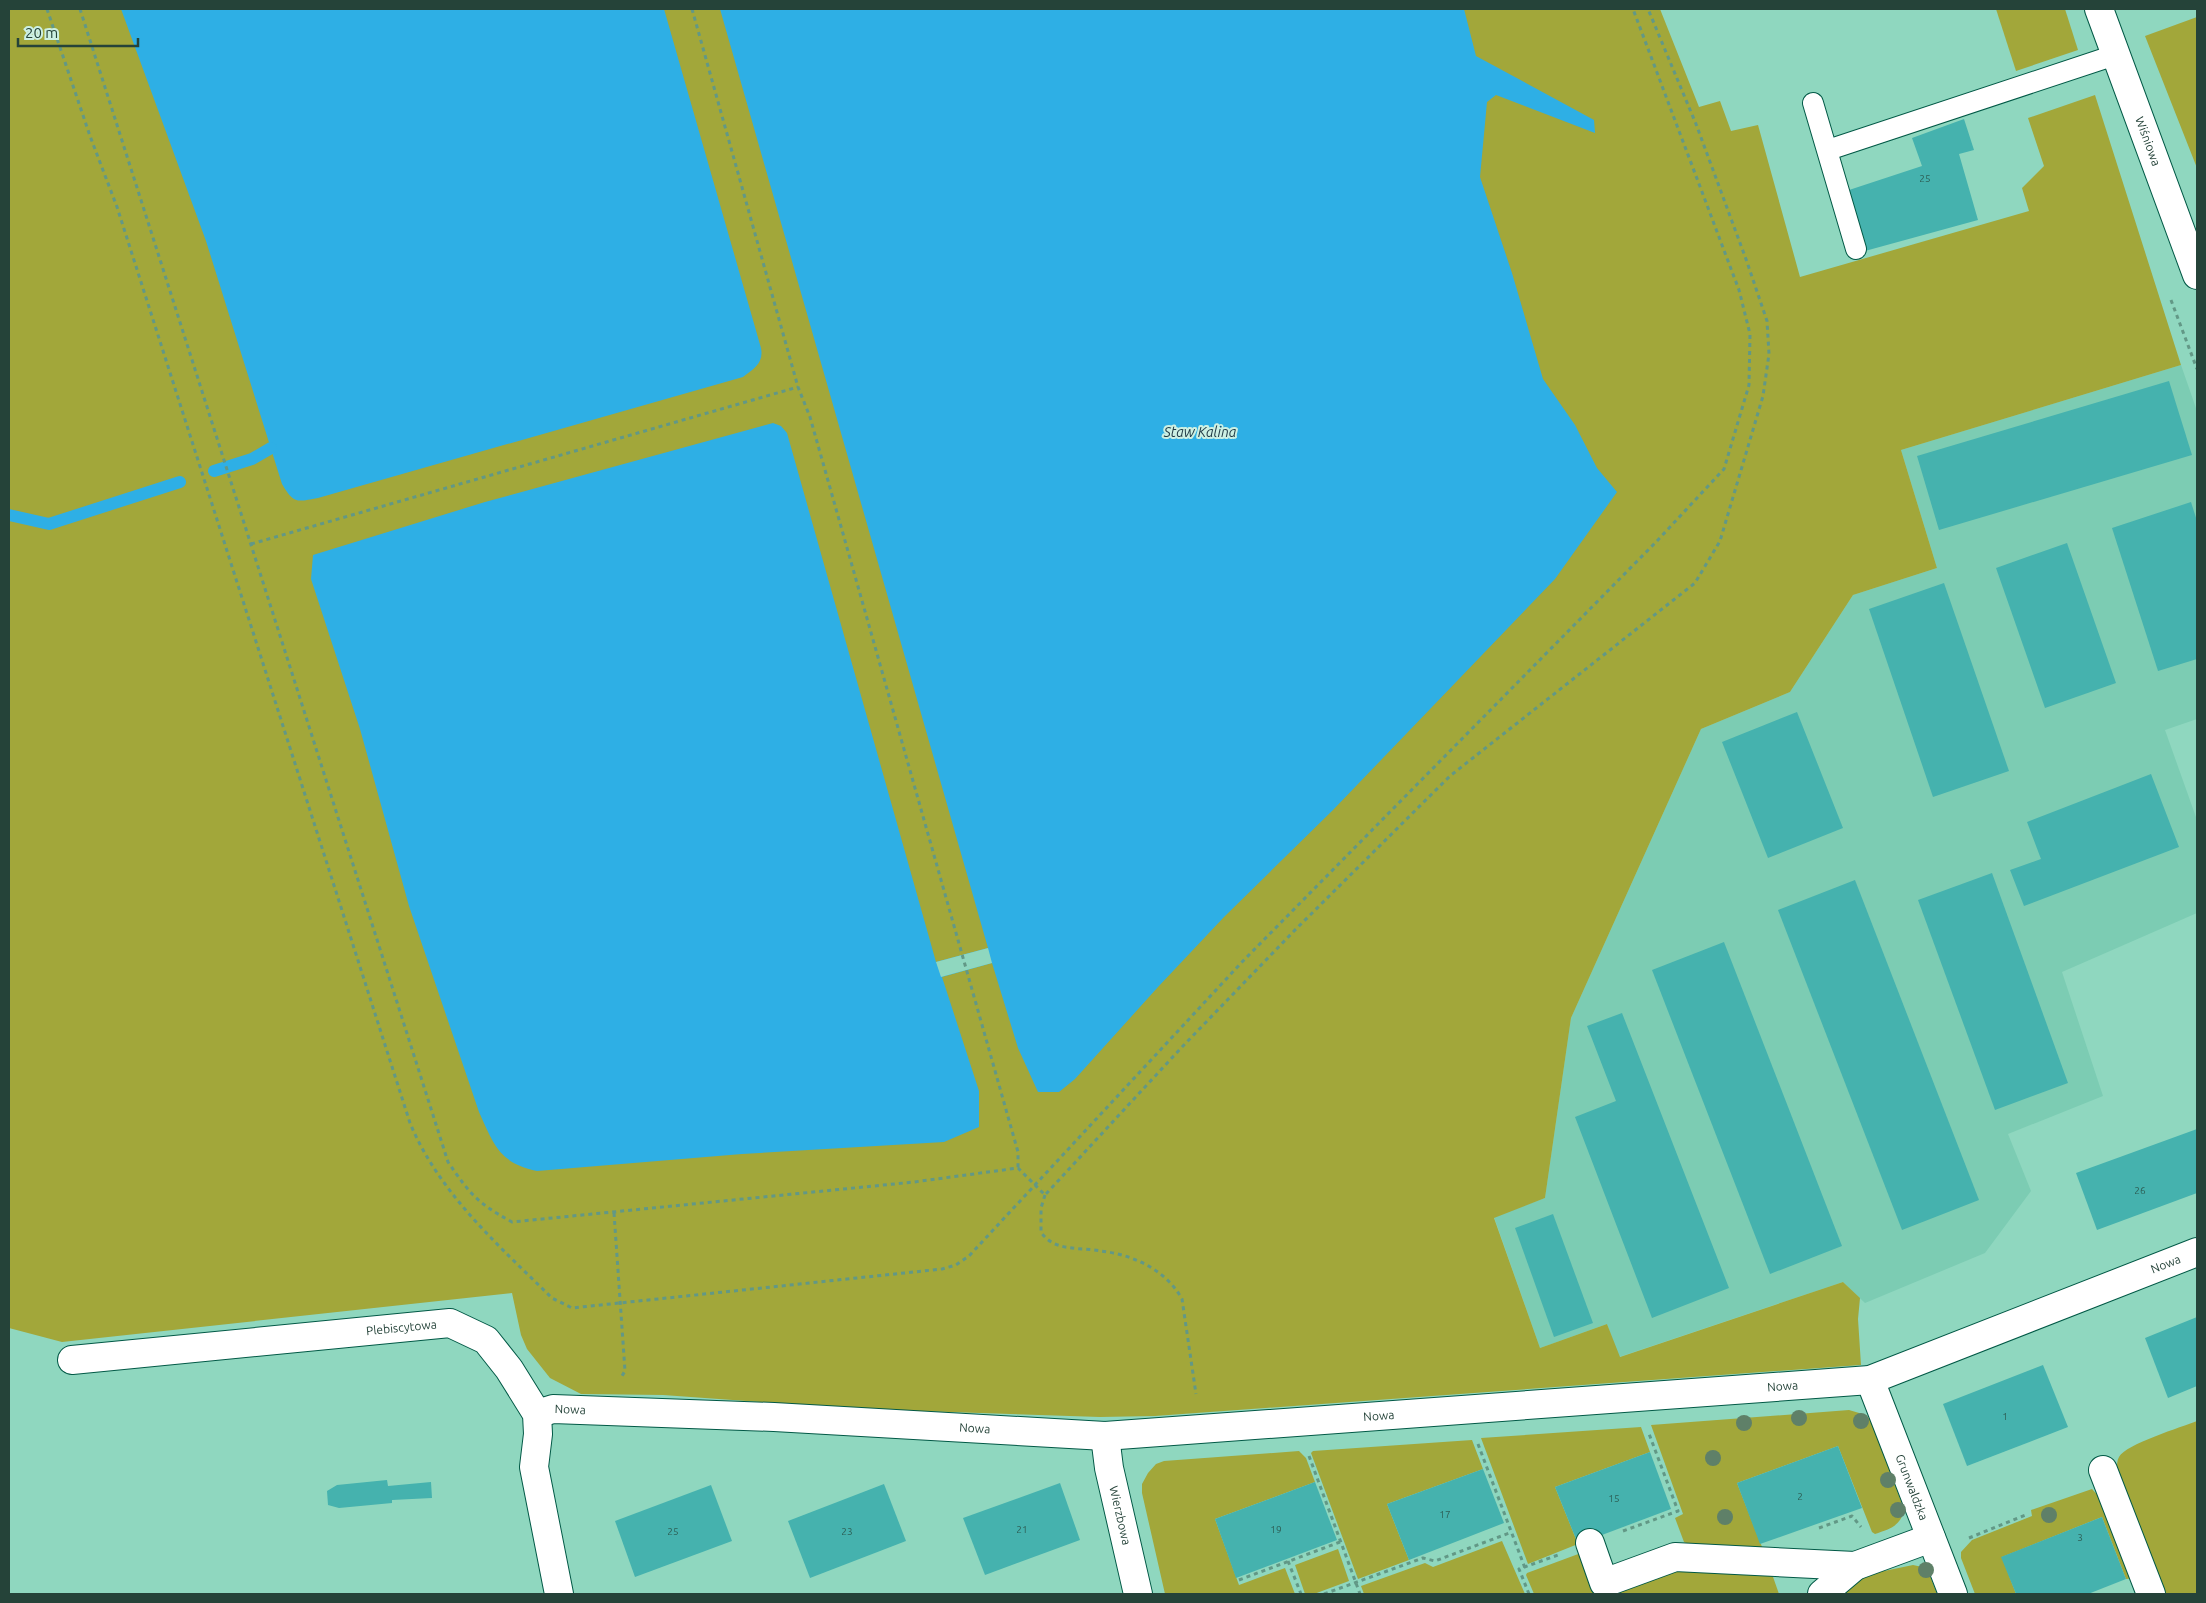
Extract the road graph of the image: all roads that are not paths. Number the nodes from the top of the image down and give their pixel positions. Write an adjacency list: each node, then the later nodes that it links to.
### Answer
1 (2098, 9): 2 (street, Wiśniowa)
2 (2115, 55): 4 (lane); 6 (street, Wiśniowa)
3 (1813, 103): 4 (lane)
4 (1828, 150): 5 (lane)
5 (1856, 249)
6 (2197, 275)
7 (2197, 1252): 9 (street, Nowa)
8 (72, 1360): 10 (street, Plebiscytowa)
9 (1870, 1380): 11 (street, Nowa); 13 (street, Grunwaldzka)
10 (537, 1414): 11 (street, Nowa); 16 (street)
11 (1105, 1436): 17 (street, Wierzbowa)
12 (2103, 1470): 20 (street)
13 (1931, 1538): 15 (street); 19 (street, Grunwaldzka)
14 (1590, 1543): 15 (street)
15 (1855, 1566): 18 (street)
16 (559, 1594)
17 (1138, 1594)
18 (1822, 1594)
19 (1953, 1594)
20 (2151, 1594)

